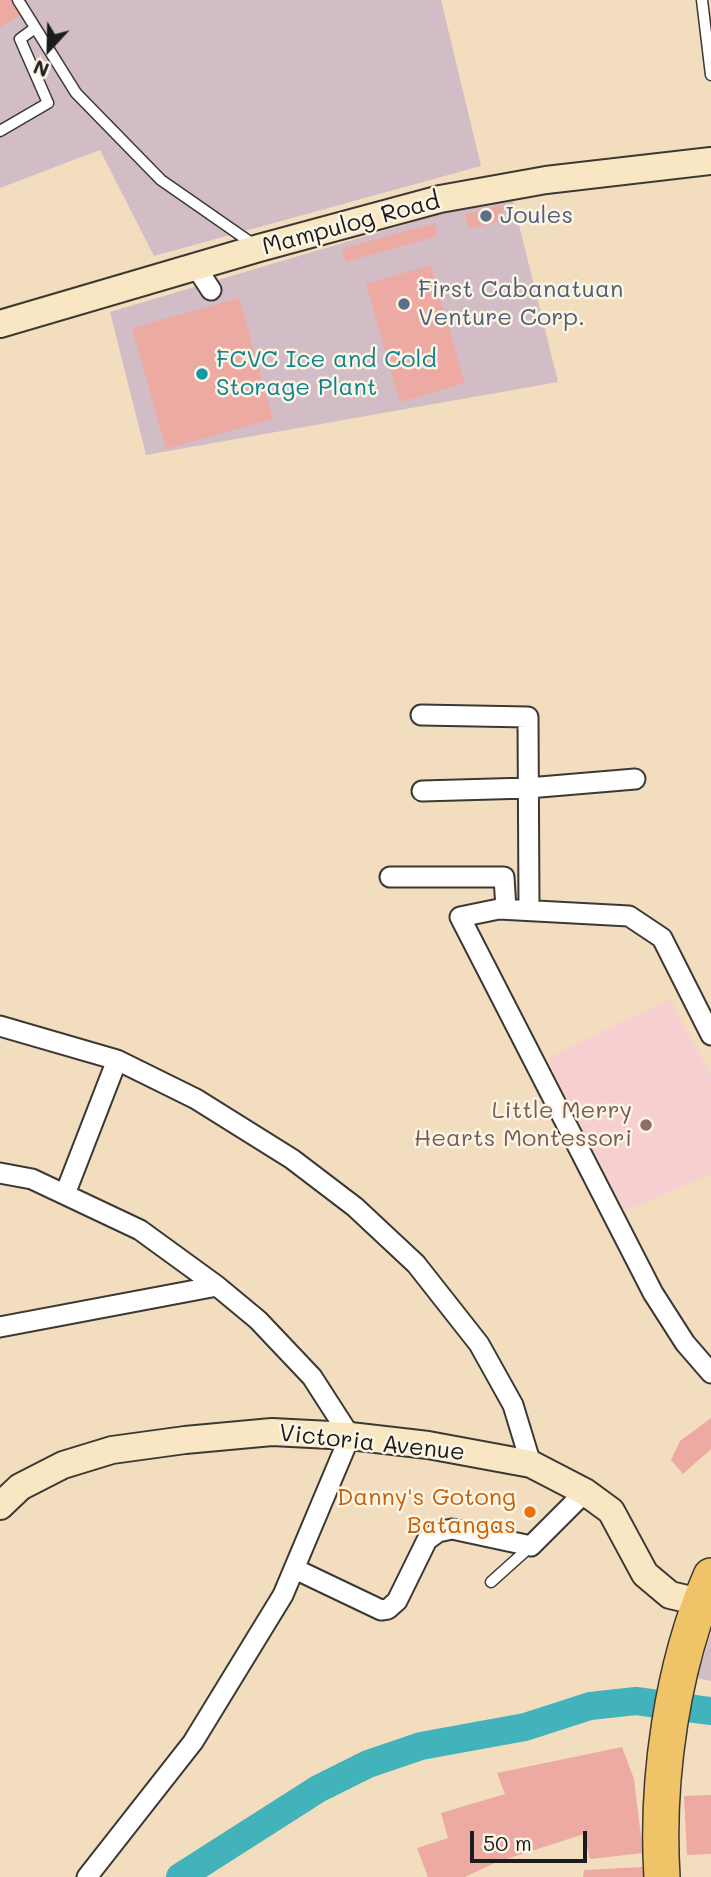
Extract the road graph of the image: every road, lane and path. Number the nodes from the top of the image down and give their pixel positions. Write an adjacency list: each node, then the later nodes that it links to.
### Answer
1 (18, 0): 3 (lane)
2 (702, 0): 4 (lane)
3 (35, 28): 5 (lane); 7 (lane)
4 (711, 75)
5 (0, 131)
6 (711, 161): 7 (street, Mampulog Road)
7 (260, 248): 8 (street, Mampulog Road)
8 (196, 267): 9 (street); 10 (street, Mampulog Road)
9 (211, 290)
10 (0, 324)
11 (421, 715): 13 (street)
12 (635, 779): 13 (street)
13 (528, 788): 14 (street); 17 (street)
14 (422, 791)
15 (390, 877): 16 (street)
16 (506, 909): 17 (street); 25 (street)
17 (528, 909): 19 (street)
18 (0, 1026): 20 (street)
19 (711, 1035)
20 (117, 1059): 22 (street); 27 (street)
21 (0, 1173): 22 (street)
22 (65, 1194): 23 (street)
23 (217, 1286): 24 (street); 26 (street)
24 (0, 1327)
25 (711, 1373)
26 (350, 1436): 27 (street, Victoria Avenue); 29 (street, Victoria Avenue); 31 (street)
27 (531, 1464): 28 (street, Victoria Avenue)
28 (585, 1492): 30 (street); 33 (street, Victoria Avenue)
29 (0, 1506)
30 (531, 1546): 31 (street); 32 (lane)
31 (295, 1569): 34 (street)
32 (491, 1582)
33 (705, 1589): 35 (highway)
34 (87, 1877)
35 (662, 1877)

